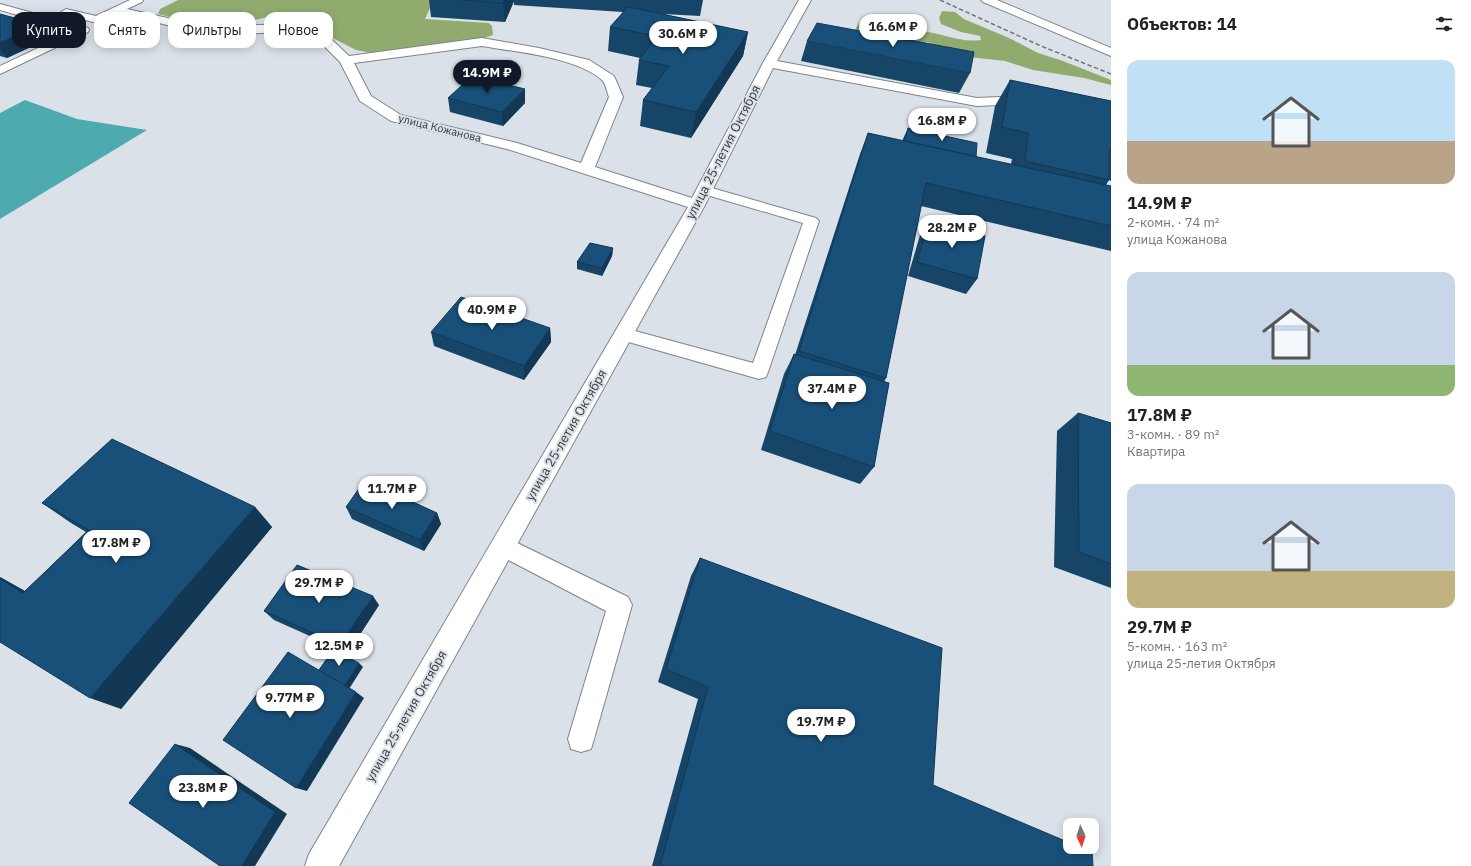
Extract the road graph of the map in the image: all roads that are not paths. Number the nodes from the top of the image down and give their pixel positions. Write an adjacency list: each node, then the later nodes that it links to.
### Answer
1 (138, 0): 6 (lane)
2 (805, 0): 9 (street, улица 25-летия Октября)
3 (987, 0): 7 (street)
4 (0, 7): 10 (lane)
5 (58, 10): 6 (lane)
6 (118, 10): 8 (street, улица Кожанова)
7 (1111, 52)
8 (346, 60): 12 (street, улица Кожанова); 12 (street)
9 (769, 63): 11 (street); 13 (street, улица 25-летия Октября)
10 (0, 70)
11 (1036, 100)
12 (586, 170): 13 (street, улица Кожанова)
13 (701, 198): 14 (street, улица 25-летия Октября); 14 (lane)
14 (624, 334): 15 (street, улица 25-летия Октября)
15 (503, 546): 16 (lane); 17 (street, улица 25-летия Октября)
16 (581, 739)
17 (320, 866)

